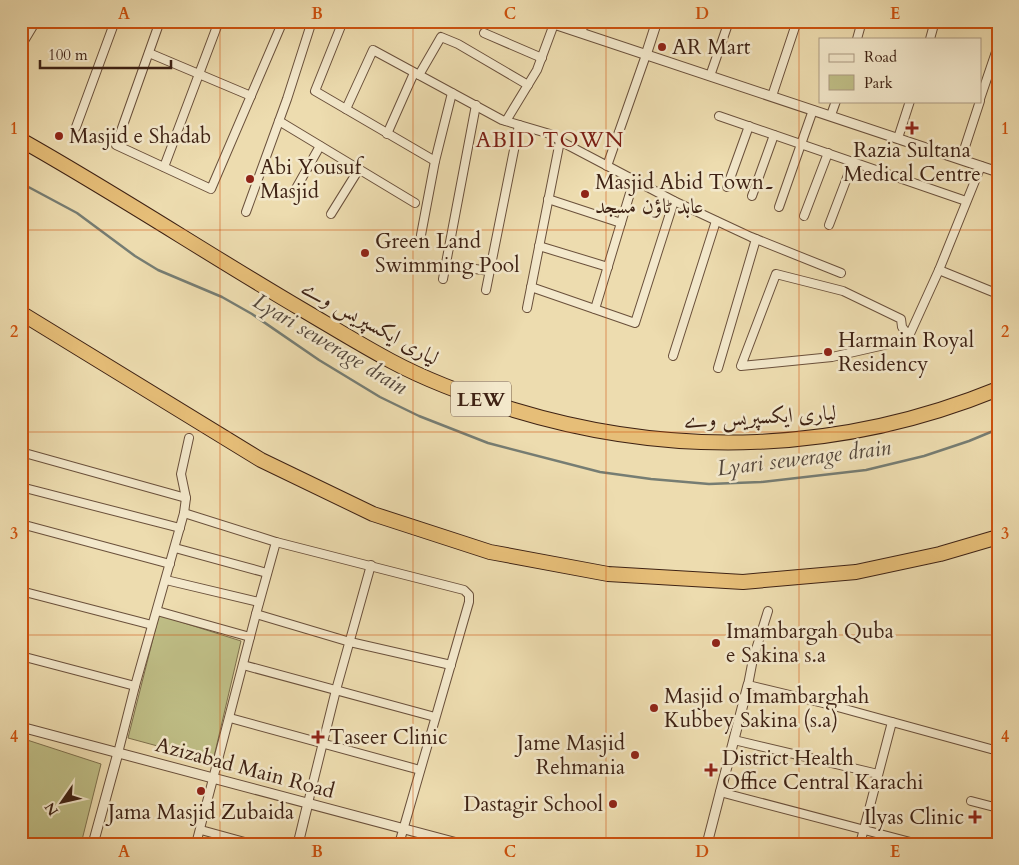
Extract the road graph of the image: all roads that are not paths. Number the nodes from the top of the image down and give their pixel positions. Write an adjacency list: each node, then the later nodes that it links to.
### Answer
1 (36, 21): 20 (street)
2 (115, 21): 45 (street)
3 (160, 21): 22 (street)
4 (219, 21): 25 (street)
5 (282, 21): 31 (street)
6 (312, 21): 41 (street)
7 (343, 21): 37 (street)
8 (545, 21): 15 (street)
9 (585, 21): 17 (street)
10 (657, 21): 23 (street)
11 (729, 21): 27 (street)
12 (797, 21): 32 (street)
13 (862, 21): 18 (street)
14 (935, 21): 19 (street)
15 (554, 24): 17 (street); 24 (street)
16 (484, 33): 24 (street)
17 (582, 33): 23 (street)
18 (857, 38)
19 (930, 38)
20 (21, 46)
21 (998, 46): 30 (street)
22 (149, 53): 25 (street); 59 (street)
23 (646, 55): 27 (street); 57 (street)
24 (542, 58): 28 (street)
25 (199, 74): 31 (street); 59 (street)
26 (417, 74): 28 (street); 29 (street); 37 (street); 46 (street)
27 (710, 76): 32 (street)
28 (528, 85): 42 (street)
29 (452, 93): 36 (street); 55 (street)
30 (982, 94)
31 (251, 96): 59 (street)
32 (772, 96): 38 (street)
33 (836, 102): 39 (street)
34 (910, 102): 48 (street)
35 (979, 102): 54 (street)
36 (476, 105): 42 (street); 80 (street)
37 (346, 109): 46 (street)
38 (813, 110): 39 (street); 51 (street)
39 (832, 115): 48 (street)
40 (719, 116): 44 (street)
41 (279, 121): 52 (street); 71 (street)
42 (506, 121): 43 (street)
43 (519, 125): 50 (street); 83 (street)
44 (749, 126): 47 (street); 63 (street)
45 (76, 127)
46 (387, 134): 55 (street)
47 (774, 135): 51 (street); 65 (street)
48 (898, 138): 54 (street)
49 (21, 140): 95 (highway, لیاری ایکسپریس وے / LEW)
50 (560, 141): 57 (street); 66 (street)
51 (802, 144): 53 (street); 70 (street)
52 (320, 146): 60 (street); 64 (street)
53 (828, 153): 56 (street); 73 (street)
54 (961, 159): 58 (street)
55 (435, 161): 77 (street)
56 (853, 162): 68 (street); 76 (street)
57 (607, 166): 62 (street)
58 (981, 166): 61 (street); 68 (street)
59 (164, 167)
60 (359, 169): 69 (street); 72 (street)
61 (998, 172)
62 (634, 180): 67 (street); 75 (street)
63 (727, 187)
64 (294, 192)
65 (752, 196)
66 (548, 199): 75 (street); 79 (street)
67 (674, 201): 74 (street); 90 (street)
68 (966, 201): 82 (street)
69 (414, 203)
70 (779, 206)
71 (246, 212)
72 (331, 214)
73 (804, 216)
74 (716, 221): 78 (street); 93 (street)
75 (621, 223): 81 (street)
76 (829, 225)
77 (422, 235)
78 (756, 239): 84 (street); 94 (street)
79 (539, 246): 81 (street); 86 (street)
80 (445, 265): 83 (street); 85 (street)
81 (608, 267): 90 (street)
82 (939, 270): 88 (street); 92 (street)
83 (490, 271): 87 (street)
84 (841, 273)
85 (443, 278)
86 (531, 287): 89 (street); 90 (street)
87 (486, 290)
88 (998, 294)
89 (527, 308)
90 (595, 309)
91 (21, 313): 103 (highway)
92 (909, 336): 92 (street)
93 (673, 356)
94 (718, 368)
95 (998, 389)
96 (189, 438): 99 (street)
97 (21, 452): 99 (street)
98 (21, 487): 102 (street)
99 (186, 498): 100 (street)
100 (184, 513): 102 (street); 104 (street)
101 (21, 524): 106 (street)
102 (180, 528): 105 (street)
103 (998, 537)
104 (276, 542): 107 (street); 108 (street)
105 (175, 548): 106 (street); 108 (street)
106 (170, 564): 109 (street)
107 (371, 565): 117 (street); 120 (street)
108 (267, 573): 111 (street)
109 (166, 580): 111 (street); 112 (street)
110 (21, 591): 115 (street)
111 (259, 602): 114 (street)
112 (157, 611): 115 (street); 116 (street)
113 (768, 611): 121 (street)
114 (256, 614): 116 (street); 117 (street)
115 (152, 625): 122 (street)
116 (250, 637): 119 (street)
117 (350, 642): 120 (street); 123 (street)
118 (21, 656): 122 (street)
119 (243, 665): 123 (street); 125 (street)
120 (451, 665): 124 (street)
121 (748, 685): 126 (street); 128 (street)
122 (134, 686): 131 (street)
123 (336, 690): 124 (street); 129 (street)
124 (435, 717): 132 (street)
125 (230, 718): 129 (street); 134 (street)
126 (892, 722): 130 (street); 133 (street)
127 (21, 727): 131 (street, Azizabad Main Road)
128 (734, 740): 133 (street); 135 (street)
129 (324, 742): 132 (street); 137 (street)
130 (998, 751)
131 (118, 753): 134 (street, Azizabad Main Road); 142 (street)
132 (420, 770): 139 (street)
133 (878, 774): 141 (street)
134 (214, 778): 137 (street, Azizabad Main Road); 140 (street)
135 (720, 792): 141 (street); 148 (street)
136 (971, 801): 138 (street)
137 (308, 803): 139 (street, Azizabad Main Road); 145 (street)
138 (998, 808)
139 (403, 828): 146 (street); 147 (street, Azizabad Main Road)
140 (201, 830): 143 (street); 144 (street)
141 (864, 830): 149 (street); 150 (street)
142 (93, 844)
143 (196, 844)
144 (252, 844)
145 (298, 844)
146 (399, 844)
147 (460, 844)
148 (707, 844)
149 (860, 844)
150 (918, 844)

